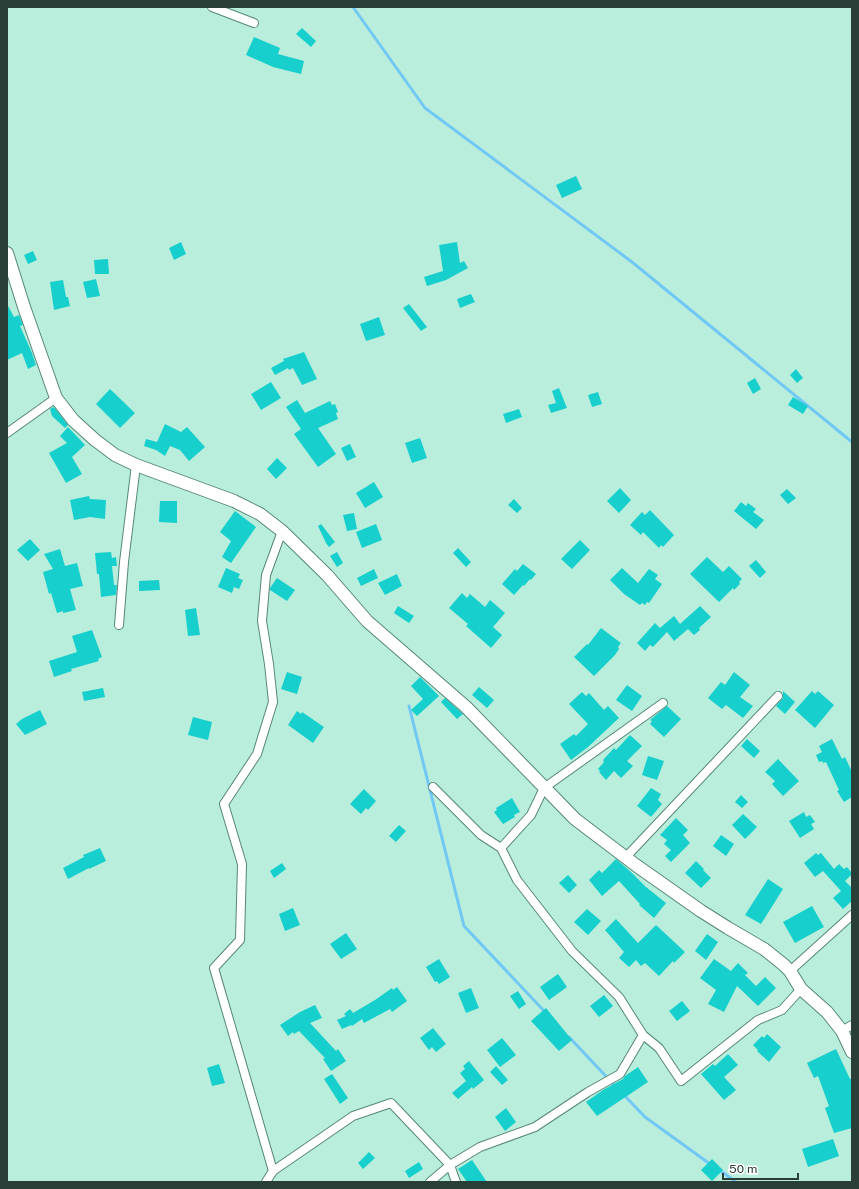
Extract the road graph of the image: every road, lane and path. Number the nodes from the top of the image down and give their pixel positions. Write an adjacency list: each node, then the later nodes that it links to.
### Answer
1 (212, 7): 2 (street)
2 (254, 23)
3 (8, 258): 4 (street)
4 (56, 398): 5 (street); 6 (street)
5 (7, 433)
6 (136, 465): 7 (street); 8 (street)
7 (282, 531): 12 (street); 22 (street)
8 (119, 625)
9 (778, 696): 14 (street)
10 (663, 703): 12 (street)
11 (433, 787): 13 (street)
12 (544, 788): 13 (street); 14 (street)
13 (501, 848): 19 (street)
14 (626, 858): 16 (street)
15 (852, 915): 16 (street)
16 (790, 971): 17 (street)
17 (801, 990): 18 (street); 19 (street)
18 (847, 1028): 20 (street)
19 (643, 1035): 21 (street)
20 (852, 1052)
21 (450, 1165): 22 (street); 24 (street); 25 (street)
22 (273, 1171): 23 (street)
23 (266, 1182)
24 (430, 1182)
25 (456, 1182)

